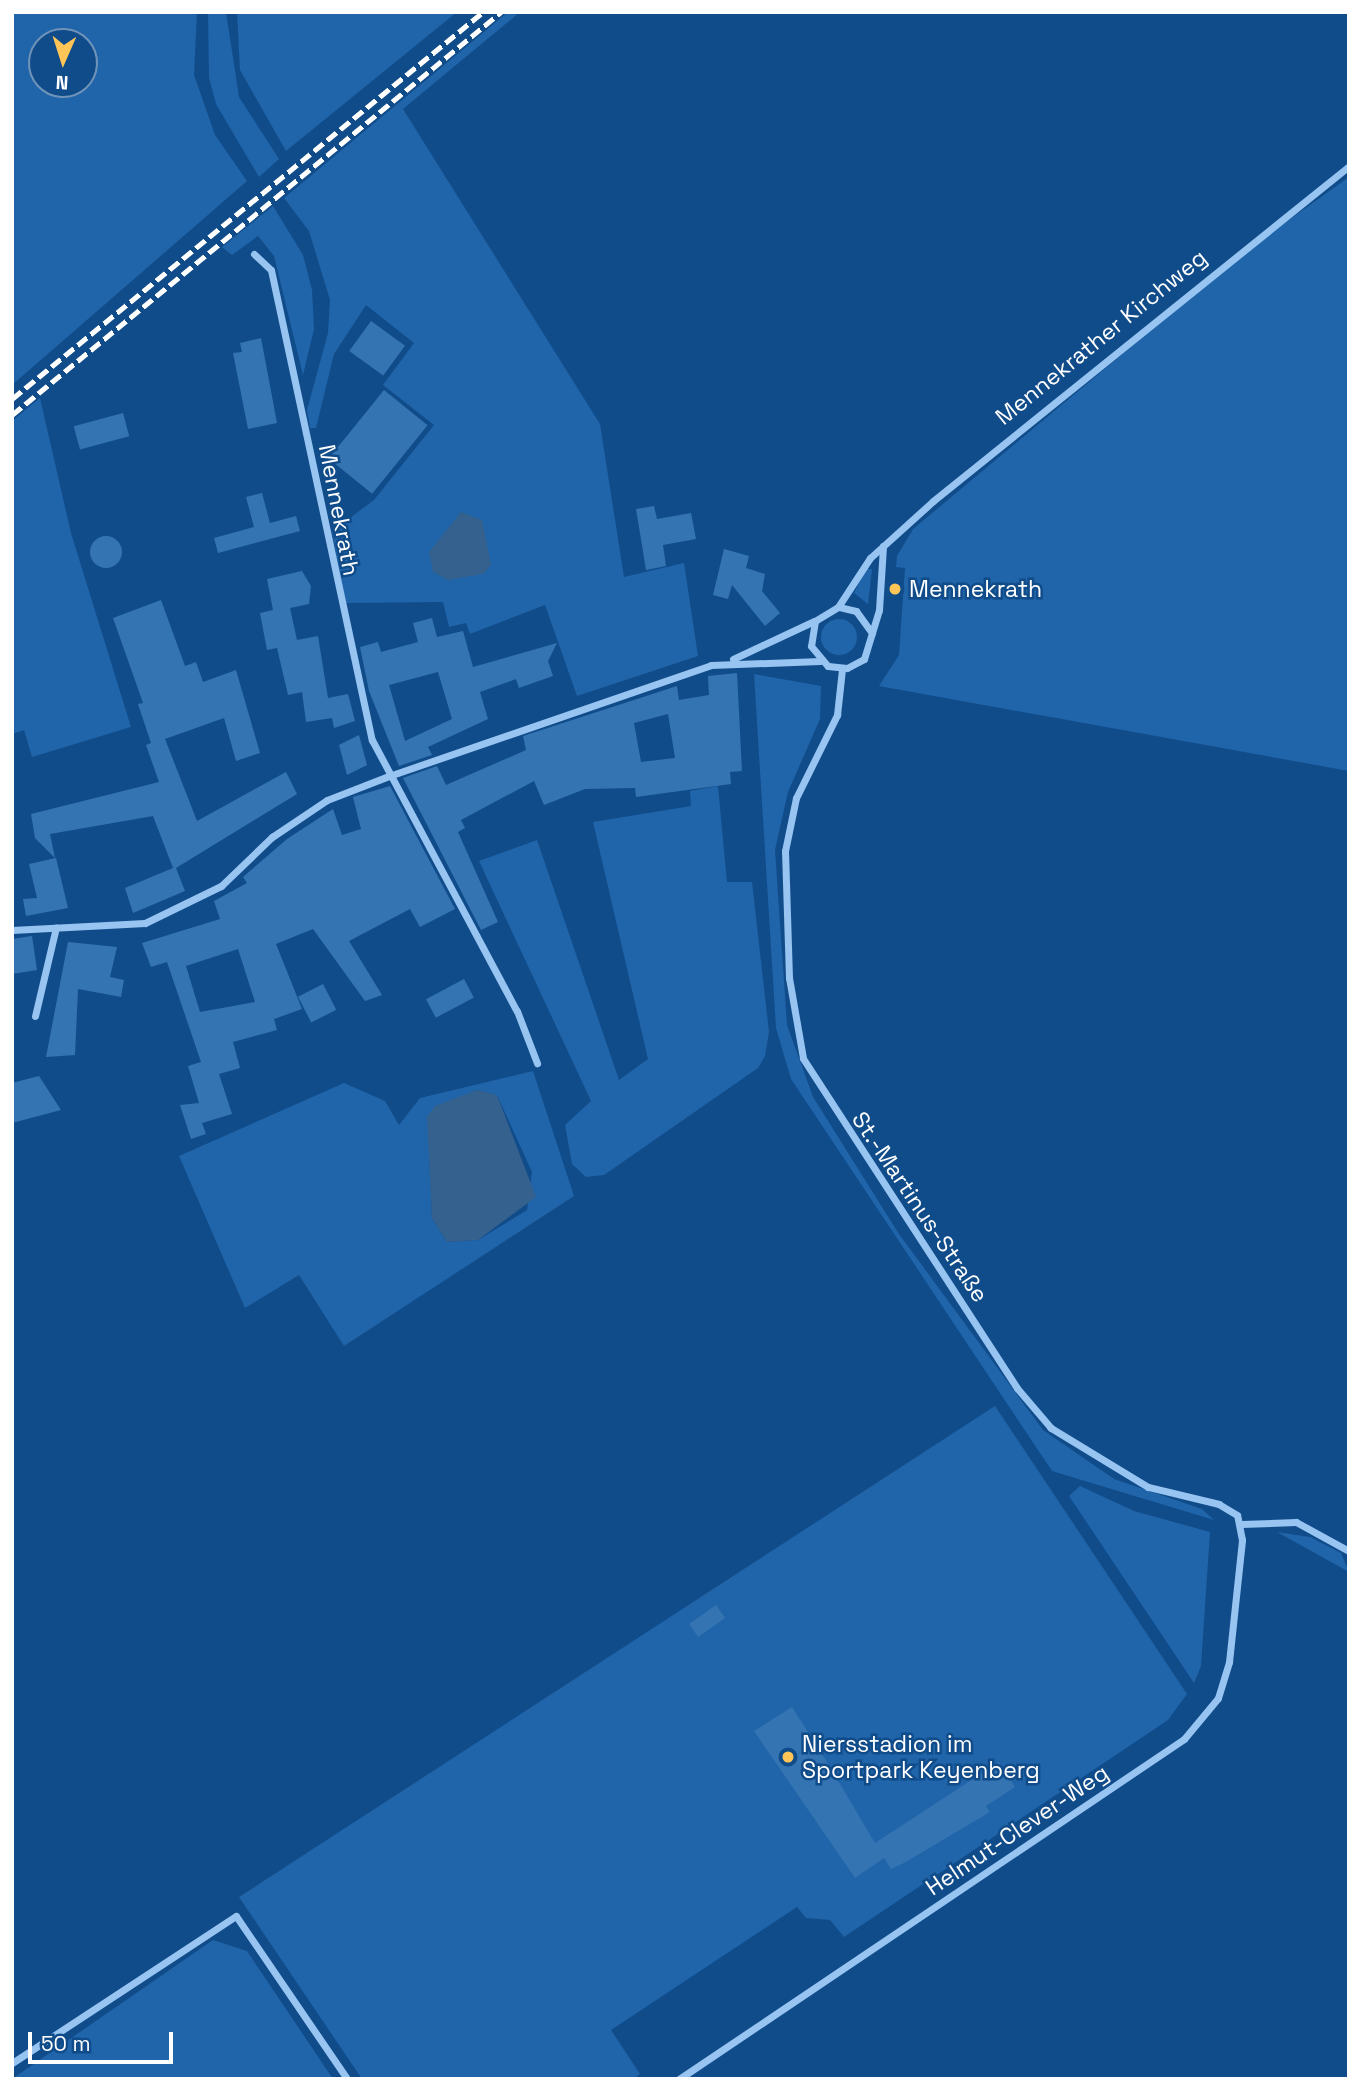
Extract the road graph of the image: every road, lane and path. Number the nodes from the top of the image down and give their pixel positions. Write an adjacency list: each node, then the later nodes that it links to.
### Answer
1 (1349, 166): 3 (street, Mennekrather Kirchweg)
2 (254, 254): 10 (street, Mennekrath)
3 (883, 546): 4 (street, Mennekrather Kirchweg); 6 (street)
4 (838, 607): 5 (street, Mennekrather Kirchweg); 6 (street)
5 (815, 621): 7 (street); 8 (street)
6 (872, 633): 9 (street)
7 (820, 661): 8 (street); 9 (street)
8 (725, 663): 10 (street)
9 (842, 669): 15 (street, St.-Martinus-Straße)
10 (389, 776): 11 (street); 14 (street, Mennekrath)
11 (56, 927): 12 (street); 13 (street)
12 (12, 930)
13 (35, 1016)
14 (537, 1063)
15 (1241, 1524): 16 (street); 19 (street, Helmut-Clever-Weg)
16 (1349, 1551)
17 (12, 2063): 18 (street)
18 (347, 2079)
19 (679, 2079)

